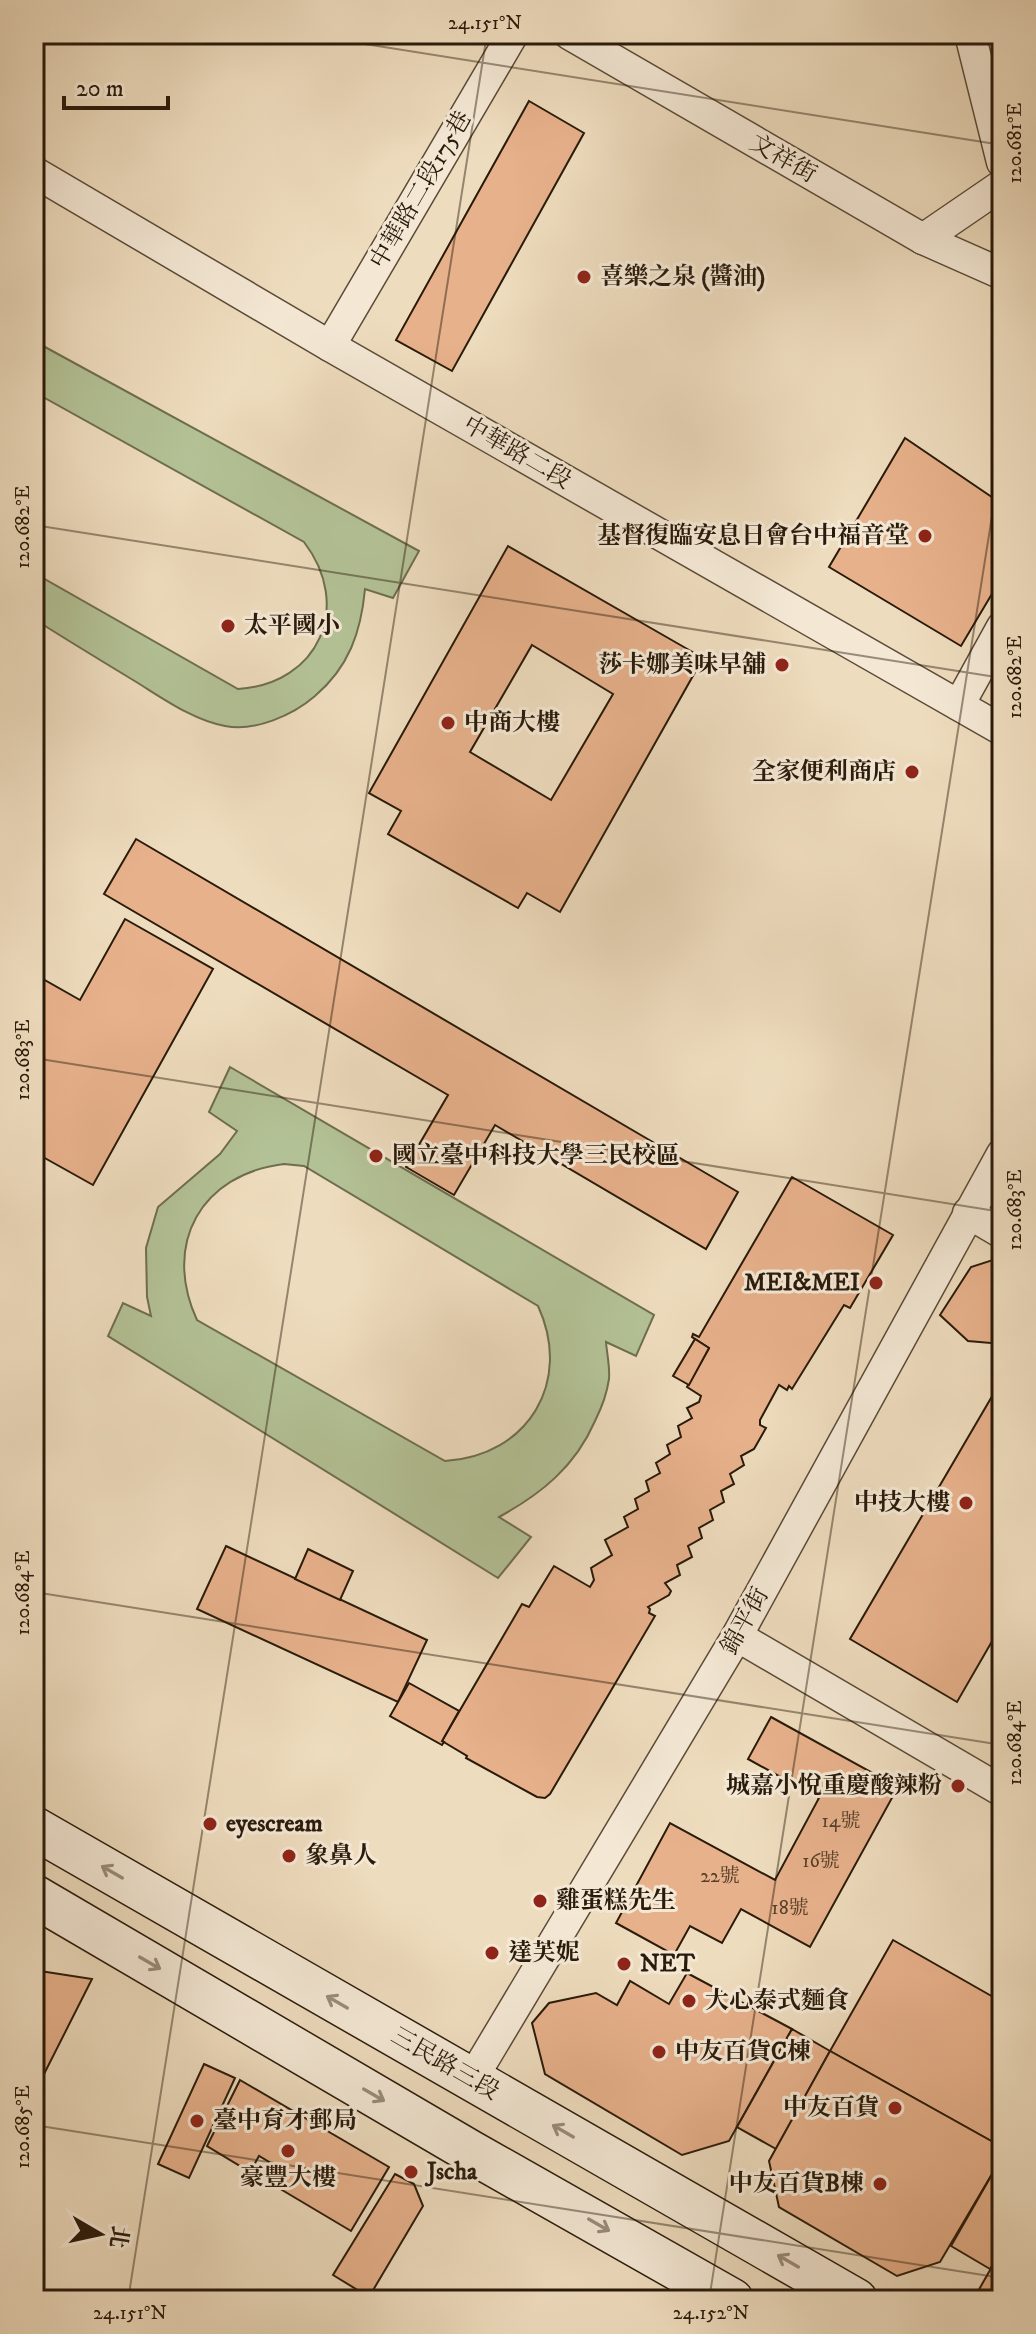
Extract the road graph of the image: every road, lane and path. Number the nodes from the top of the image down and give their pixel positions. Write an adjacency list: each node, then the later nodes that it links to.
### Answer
1 (513, 34): 9 (street, 中華路二段175巷)
2 (569, 34): 7 (street, 文祥街)
3 (970, 34): 4 (street)
4 (1002, 162)
5 (34, 172): 9 (street, 中華路二段)
6 (1002, 185): 7 (street)
7 (923, 239): 8 (street, 文祥街)
8 (1002, 274)
9 (330, 346): 11 (street, 中華路二段)
10 (1002, 627): 11 (street)
11 (959, 705): 12 (street, 中華路二段)
12 (1002, 730)
13 (1002, 1154): 14 (street, 錦平街)
14 (968, 1213): 15 (street); 16 (street, 錦平街)
15 (1002, 1233)
16 (737, 1636): 17 (street); 20 (street, 錦平街)
17 (1002, 1791)
18 (34, 1828): 20 (main road, 三民路三段, one-way to 18)
19 (34, 1896): 21 (main road, one-way to 21)
20 (472, 2079): 22 (main road, 三民路三段, one-way to 20)
21 (732, 2300)
22 (856, 2300)

